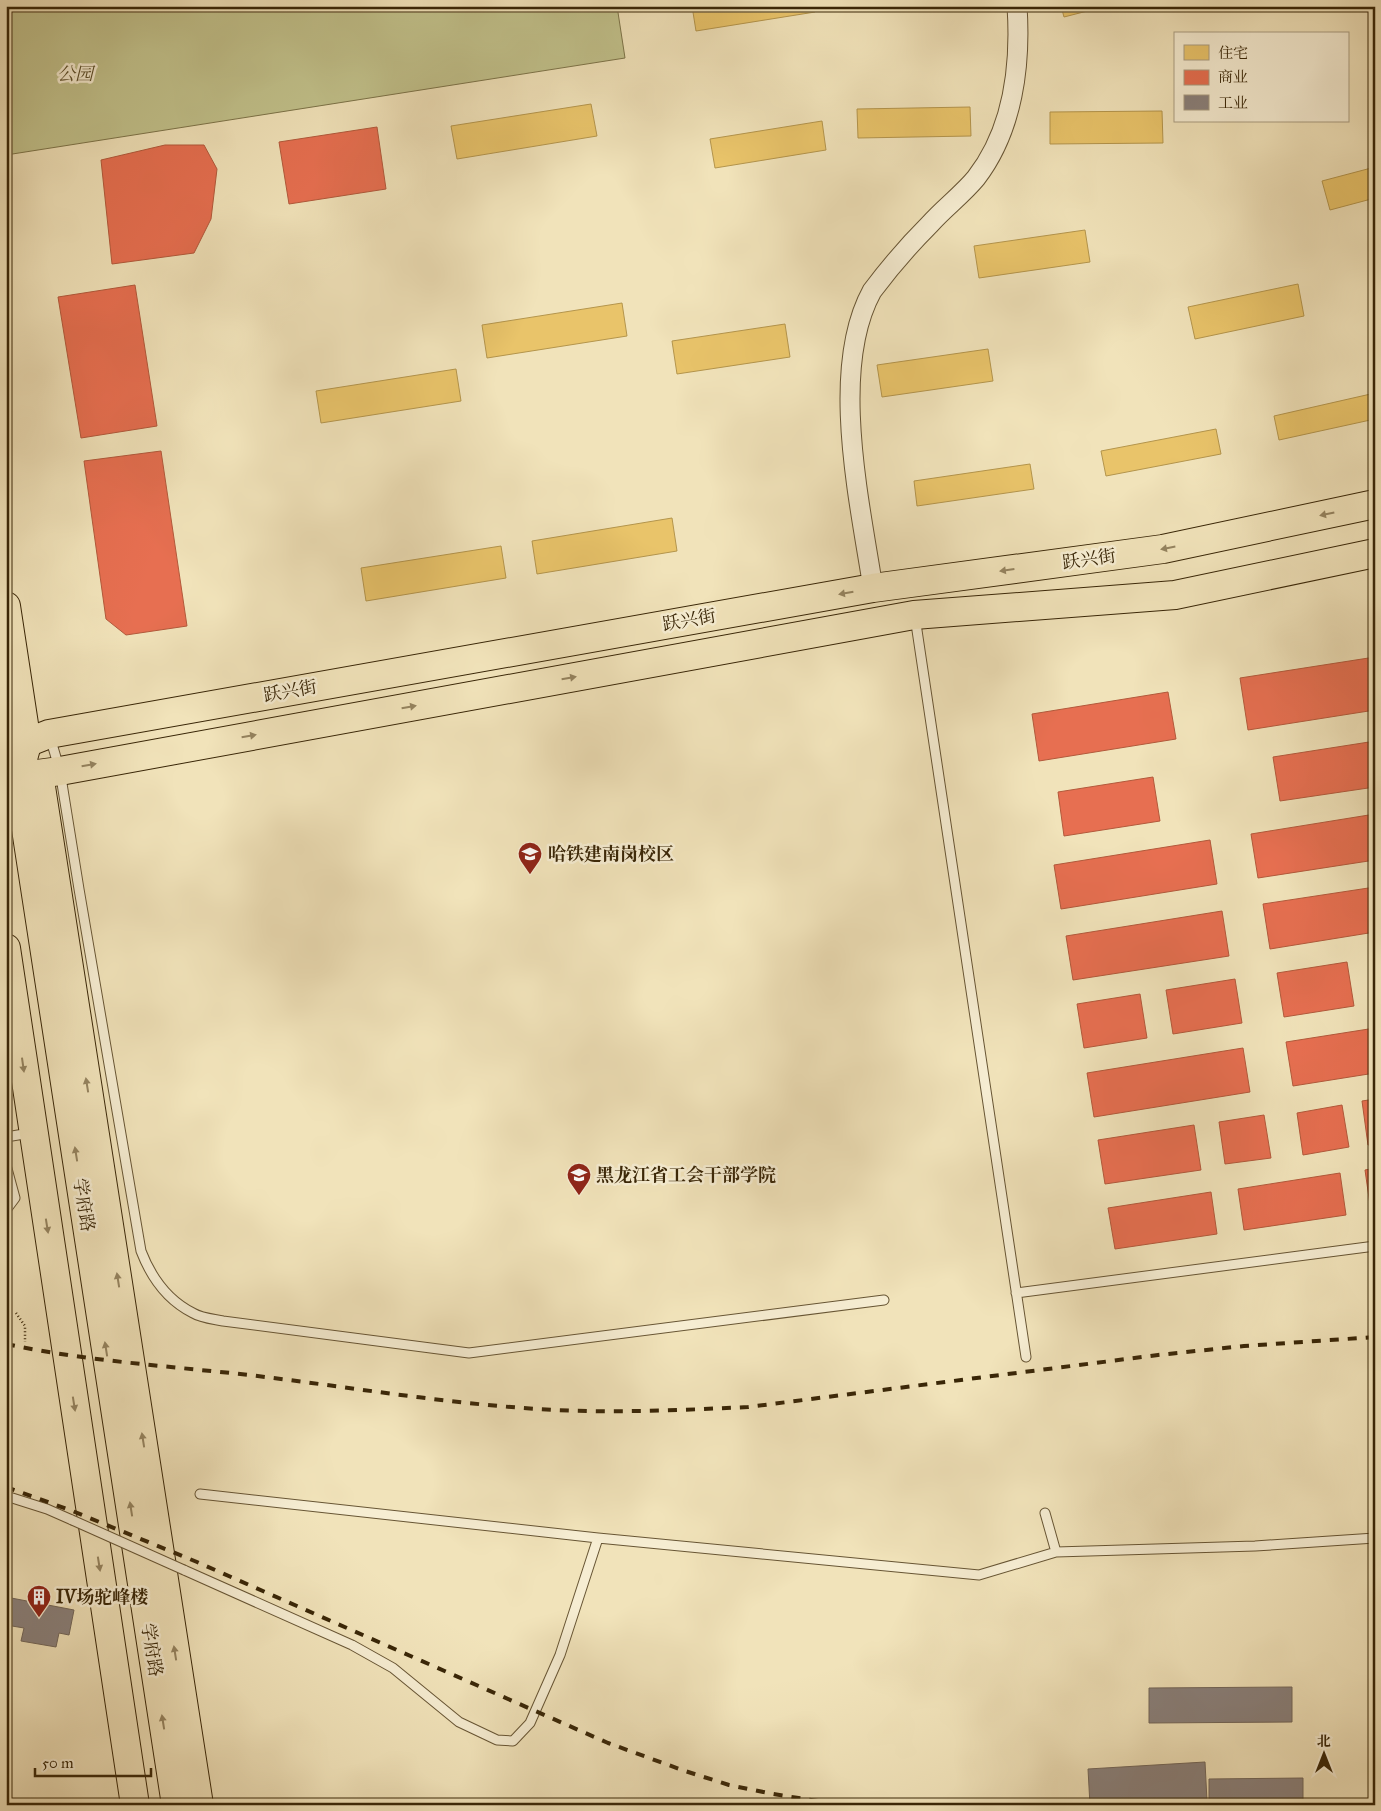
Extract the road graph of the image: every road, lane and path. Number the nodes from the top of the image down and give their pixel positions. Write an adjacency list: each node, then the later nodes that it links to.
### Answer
1 (1017, 6): 4 (street)
2 (1375, 504): 4 (main road, 跃兴街, one-way to 4)
3 (1375, 553): 6 (main road, 跃兴街)
4 (873, 588): 7 (main road, 跃兴街, one-way to 7)
5 (6, 606): 7 (main road, 学府路)
6 (914, 615): 8 (main road, 跃兴街, one-way to 6); 16 (lane)
7 (27, 743): 8 (main road, 学府路); 8 (lane)
8 (31, 775): 17 (lane); 29 (main road, 学府路, one-way to 8); 30 (main road, one-way to 8)
9 (6, 816): 28 (main road, 学府路)
10 (6, 948): 11 (main road, one-way to 11)
11 (33, 1133): 12 (lane); 27 (main road, one-way to 27)
12 (6, 1137)
13 (6, 1165): 14 (lane)
14 (6, 1210)
15 (1375, 1246): 16 (lane)
16 (1016, 1293): 20 (lane)
17 (884, 1300)
18 (16, 1313): 19 (path)
19 (25, 1342)
20 (1026, 1358)
21 (200, 1494): 24 (lane)
22 (6, 1496): 24 (lane, bridge)
23 (1045, 1513): 26 (lane)
24 (598, 1538): 26 (lane)
25 (1375, 1538): 26 (lane)
26 (1056, 1552)
27 (135, 1805)
28 (157, 1805)
29 (176, 1805)
30 (199, 1805)

